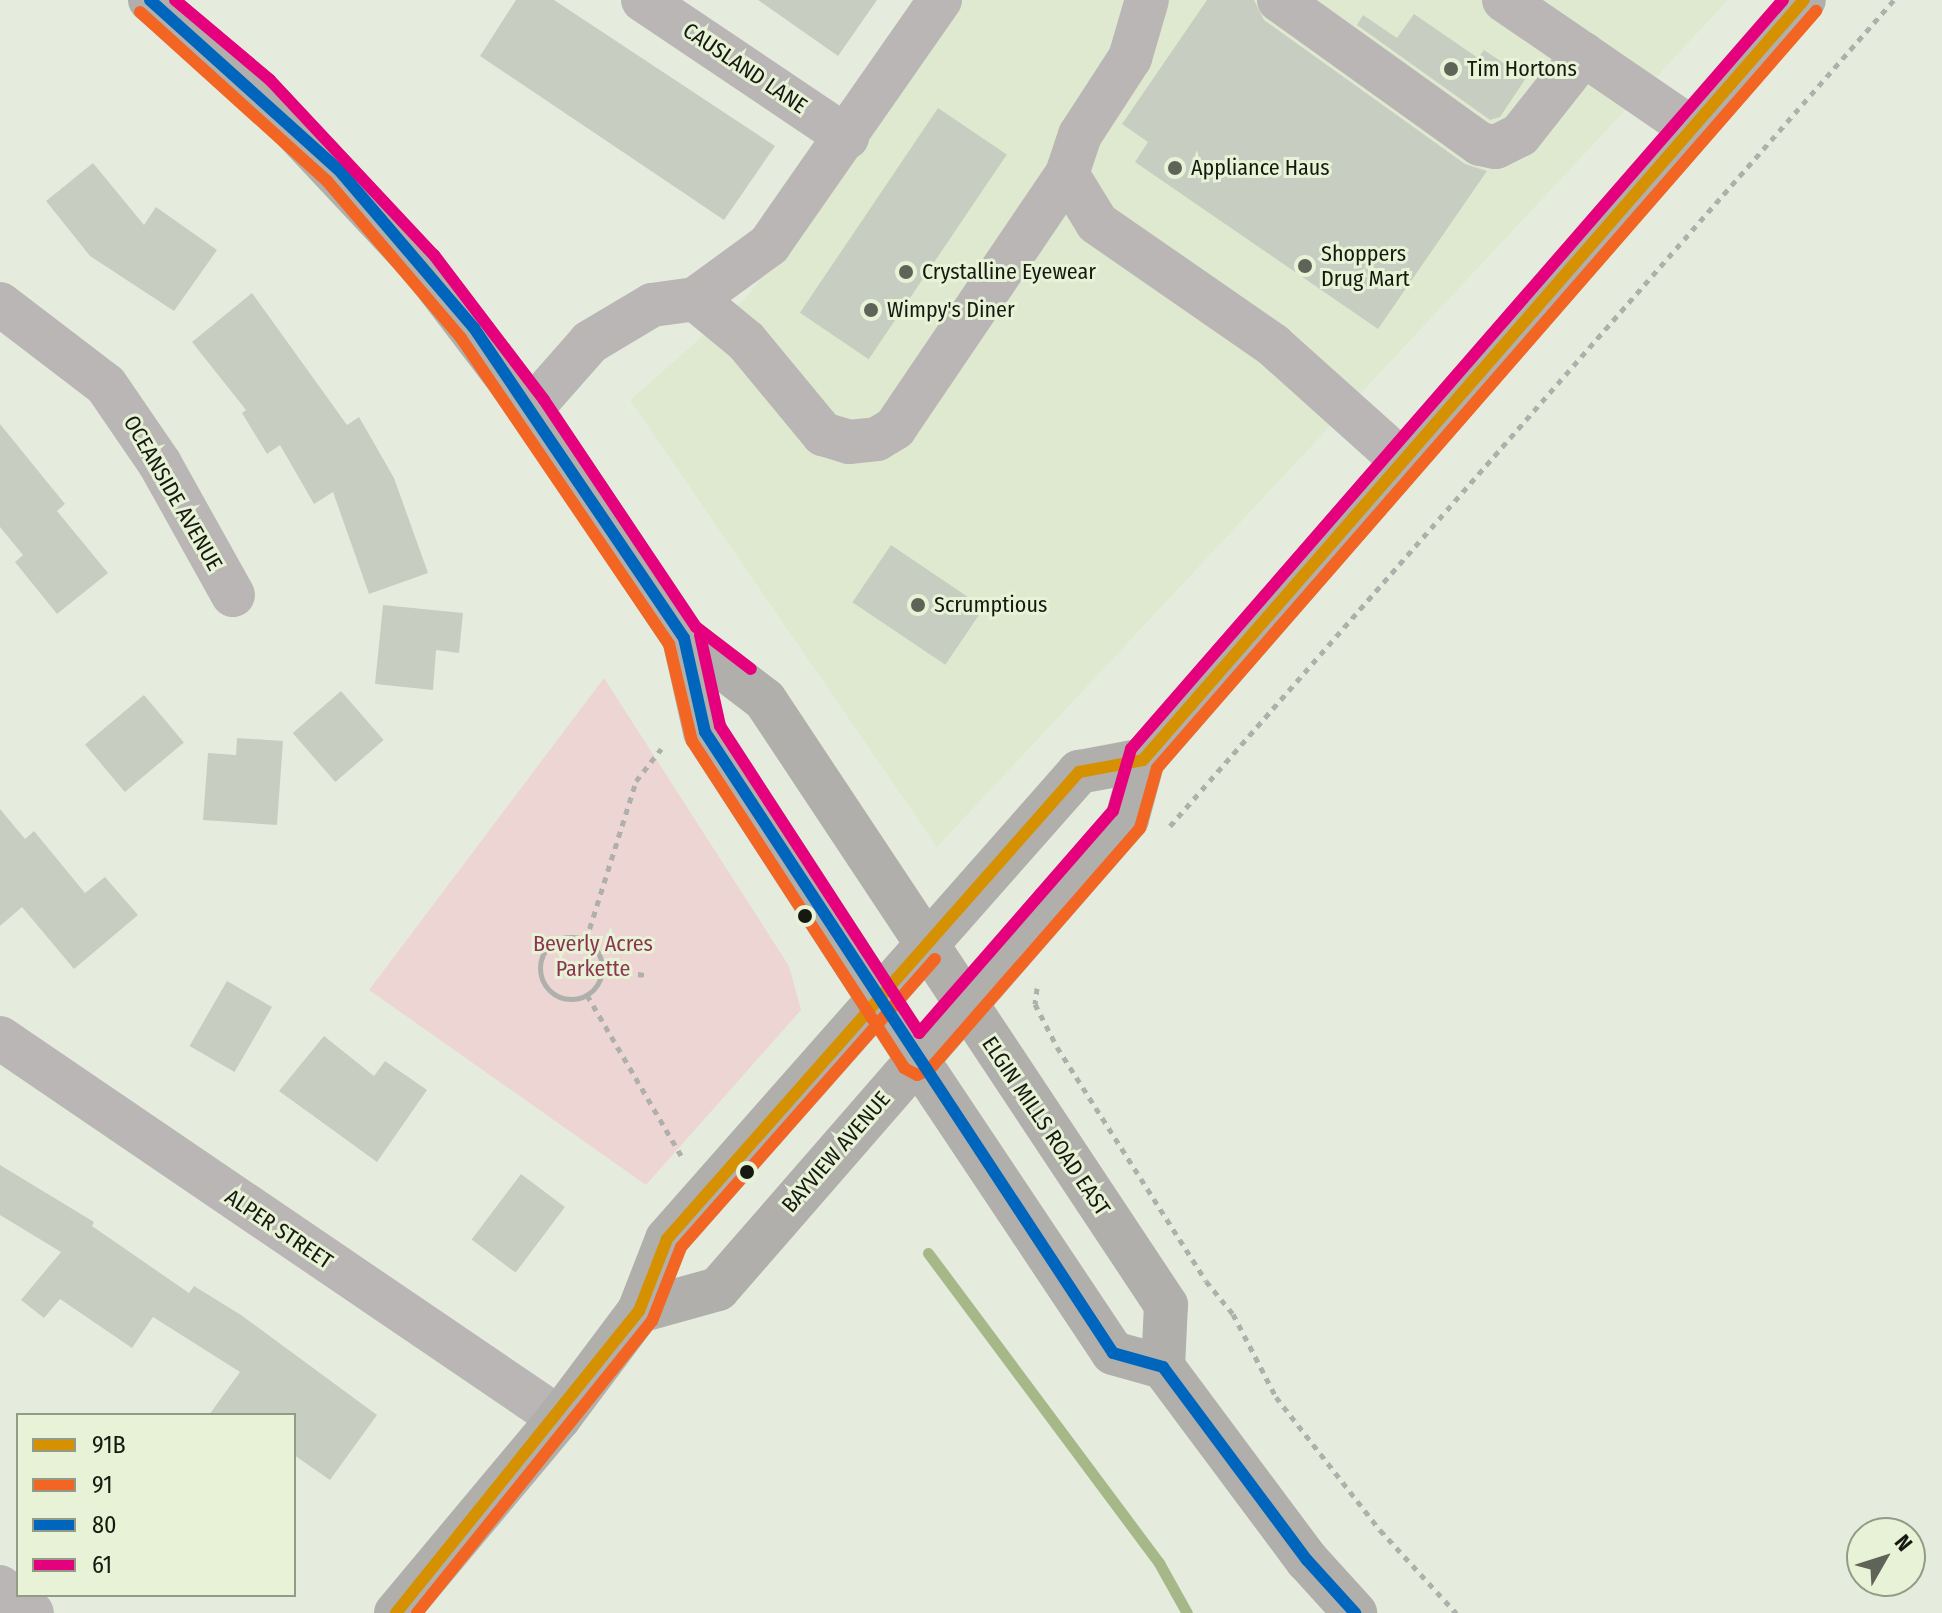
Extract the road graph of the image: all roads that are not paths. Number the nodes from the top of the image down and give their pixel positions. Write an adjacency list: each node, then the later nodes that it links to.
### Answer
1 (150, 0): 14 (main road, ELGIN MILLS ROAD EAST)
2 (643, 0): 10 (street, CAUSLAND LANE)
3 (940, 0): 10 (street)
4 (1147, 0): 11 (street)
5 (1279, 0): 8 (street)
6 (1504, 0): 8 (street)
7 (1804, 0): 9 (main road, BAYVIEW AVENUE)
8 (1584, 54): 9 (street)
9 (1691, 128): 15 (main road, BAYVIEW AVENUE)
10 (847, 137): 12 (street)
11 (1067, 174): 12 (street); 15 (street)
12 (695, 299): 14 (street)
13 (0, 304): 16 (street, OCEANSIDE AVENUE)
14 (531, 409): 17 (main road, ELGIN MILLS ROAD EAST)
15 (1401, 460): 18 (main road, BAYVIEW AVENUE)
16 (233, 595)
17 (684, 638): 19 (main road, ELGIN MILLS ROAD EAST); 20 (main road, ELGIN MILLS ROAD EAST)
18 (1143, 760): 19 (main road); 21 (main road, BAYVIEW AVENUE)
19 (926, 945): 20 (main road); 21 (main road, ELGIN MILLS ROAD EAST)
20 (878, 999): 23 (main road, ELGIN MILLS ROAD EAST); 24 (main road)
21 (965, 1004): 23 (main road, BAYVIEW AVENUE); 25 (main road, ELGIN MILLS ROAD EAST)
22 (0, 1038): 26 (street, ALPER STREET)
23 (917, 1059): 24 (main road, BAYVIEW AVENUE); 25 (main road, ELGIN MILLS ROAD EAST)
24 (639, 1311): 26 (main road)
25 (1163, 1367): 30 (main road)
26 (559, 1418): 29 (main road)
27 (0, 1587): 28 (street)
28 (32, 1613)
29 (396, 1613)
30 (1355, 1613)

